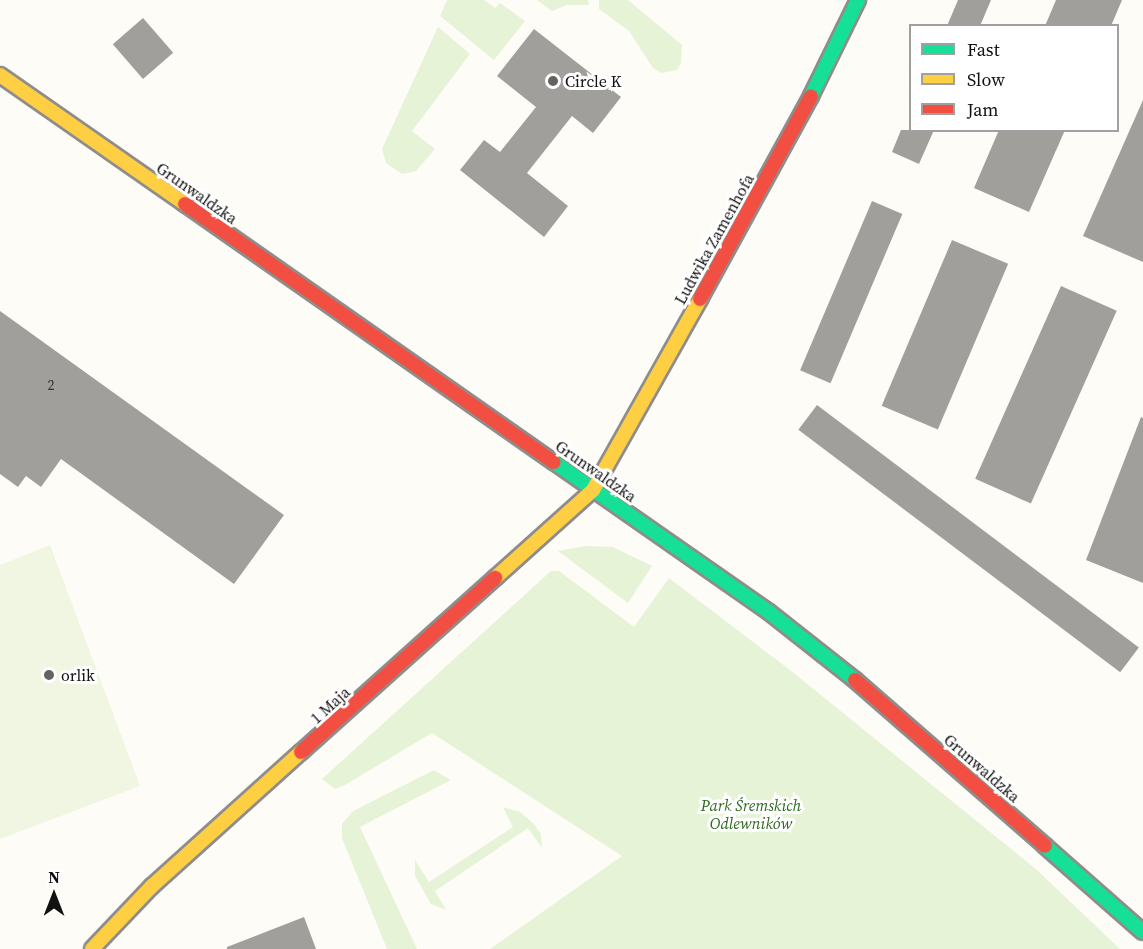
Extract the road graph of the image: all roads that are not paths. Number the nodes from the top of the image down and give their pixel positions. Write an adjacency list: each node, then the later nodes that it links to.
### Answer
1 (858, 0): 3 (main road, Ludwika Zamenhofa)
2 (0, 75): 3 (main road, Grunwaldzka)
3 (593, 490): 4 (main road, Grunwaldzka); 5 (main road, 1 Maja)
4 (1143, 933)
5 (92, 949)

